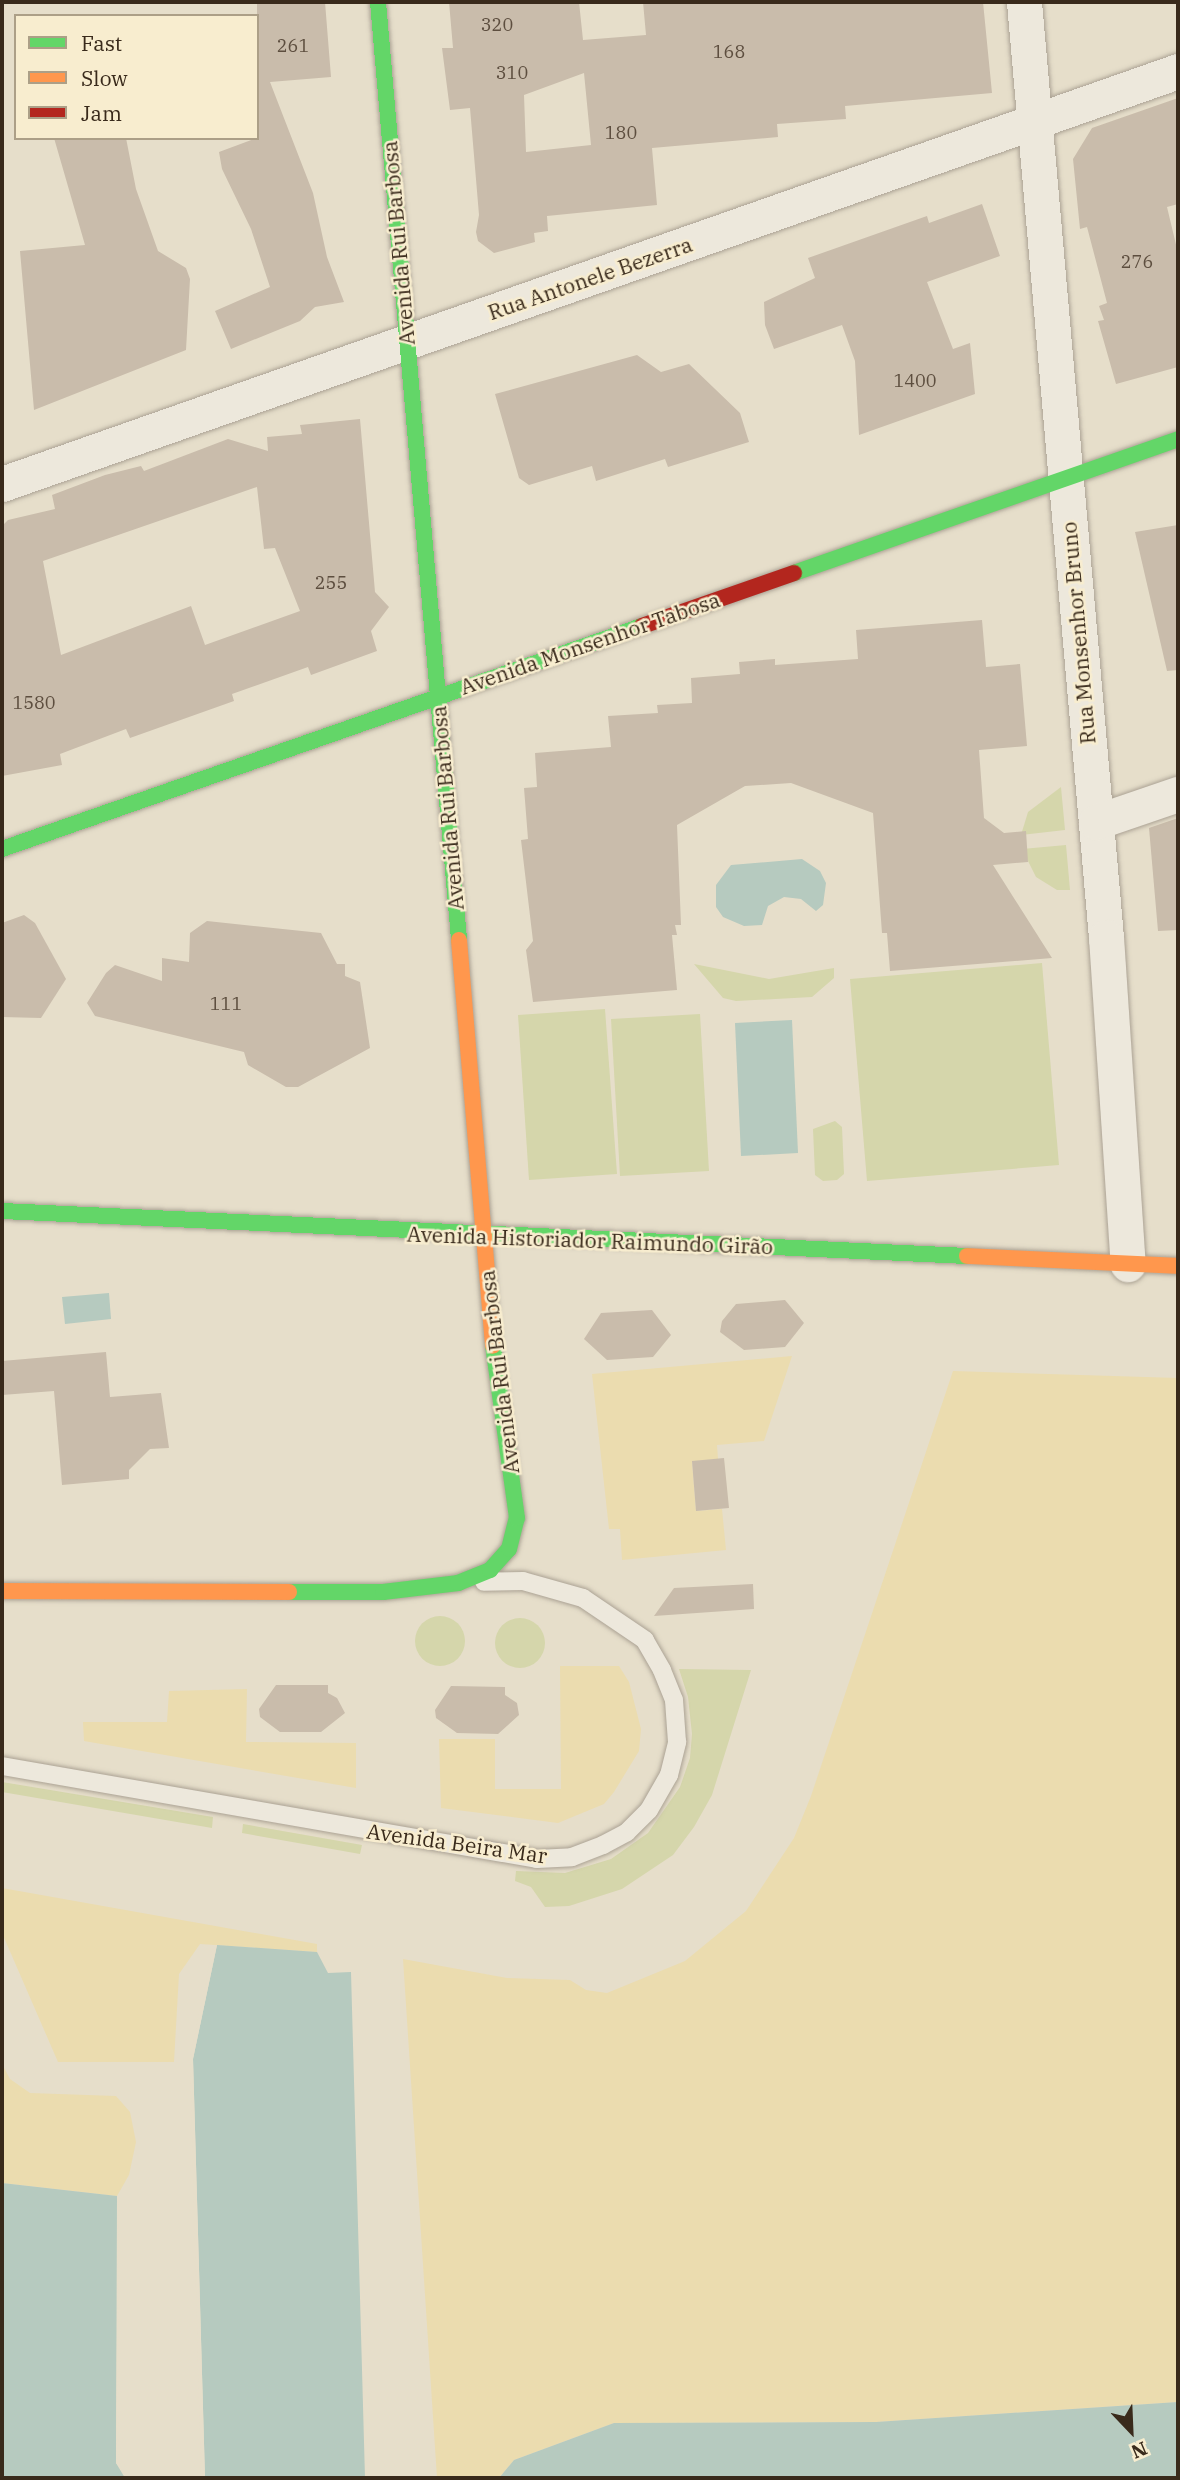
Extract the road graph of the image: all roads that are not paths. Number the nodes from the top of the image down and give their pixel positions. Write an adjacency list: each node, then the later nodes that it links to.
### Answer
1 (378, 2): 5 (main road, Avenida Rui Barbosa)
2 (1024, 2): 4 (street, Rua Monsenhor Bruno)
3 (1178, 71): 4 (street, Rua Antonele Bezerra)
4 (1033, 123): 5 (street, Rua Antonele Bezerra); 7 (street, Rua Monsenhor Bruno)
5 (406, 343): 8 (street, Rua Antonele Bezerra); 9 (main road, Avenida Rui Barbosa)
6 (1178, 439): 7 (main road, Avenida Monsenhor Tabosa)
7 (1064, 478): 9 (main road, Avenida Monsenhor Tabosa); 11 (street, Rua Monsenhor Bruno)
8 (2, 484)
9 (438, 696): 12 (main road, Avenida Monsenhor Tabosa); 14 (main road, Avenida Rui Barbosa)
10 (1178, 794): 11 (street)
11 (1096, 822): 15 (street, Rua Monsenhor Bruno)
12 (2, 849)
13 (2, 1211): 14 (main road, Avenida Historiador Raimundo Girão)
14 (484, 1236): 15 (main road, Avenida Historiador Raimundo Girão); 17 (main road, Avenida Rui Barbosa)
15 (1128, 1264): 16 (main road, Avenida Historiador Raimundo Girão)
16 (1178, 1266)
17 (458, 1583): 18 (main road, Avenida Beira Mar); 19 (lane, Avenida Beira Mar)
18 (2, 1591)
19 (2, 1766)

